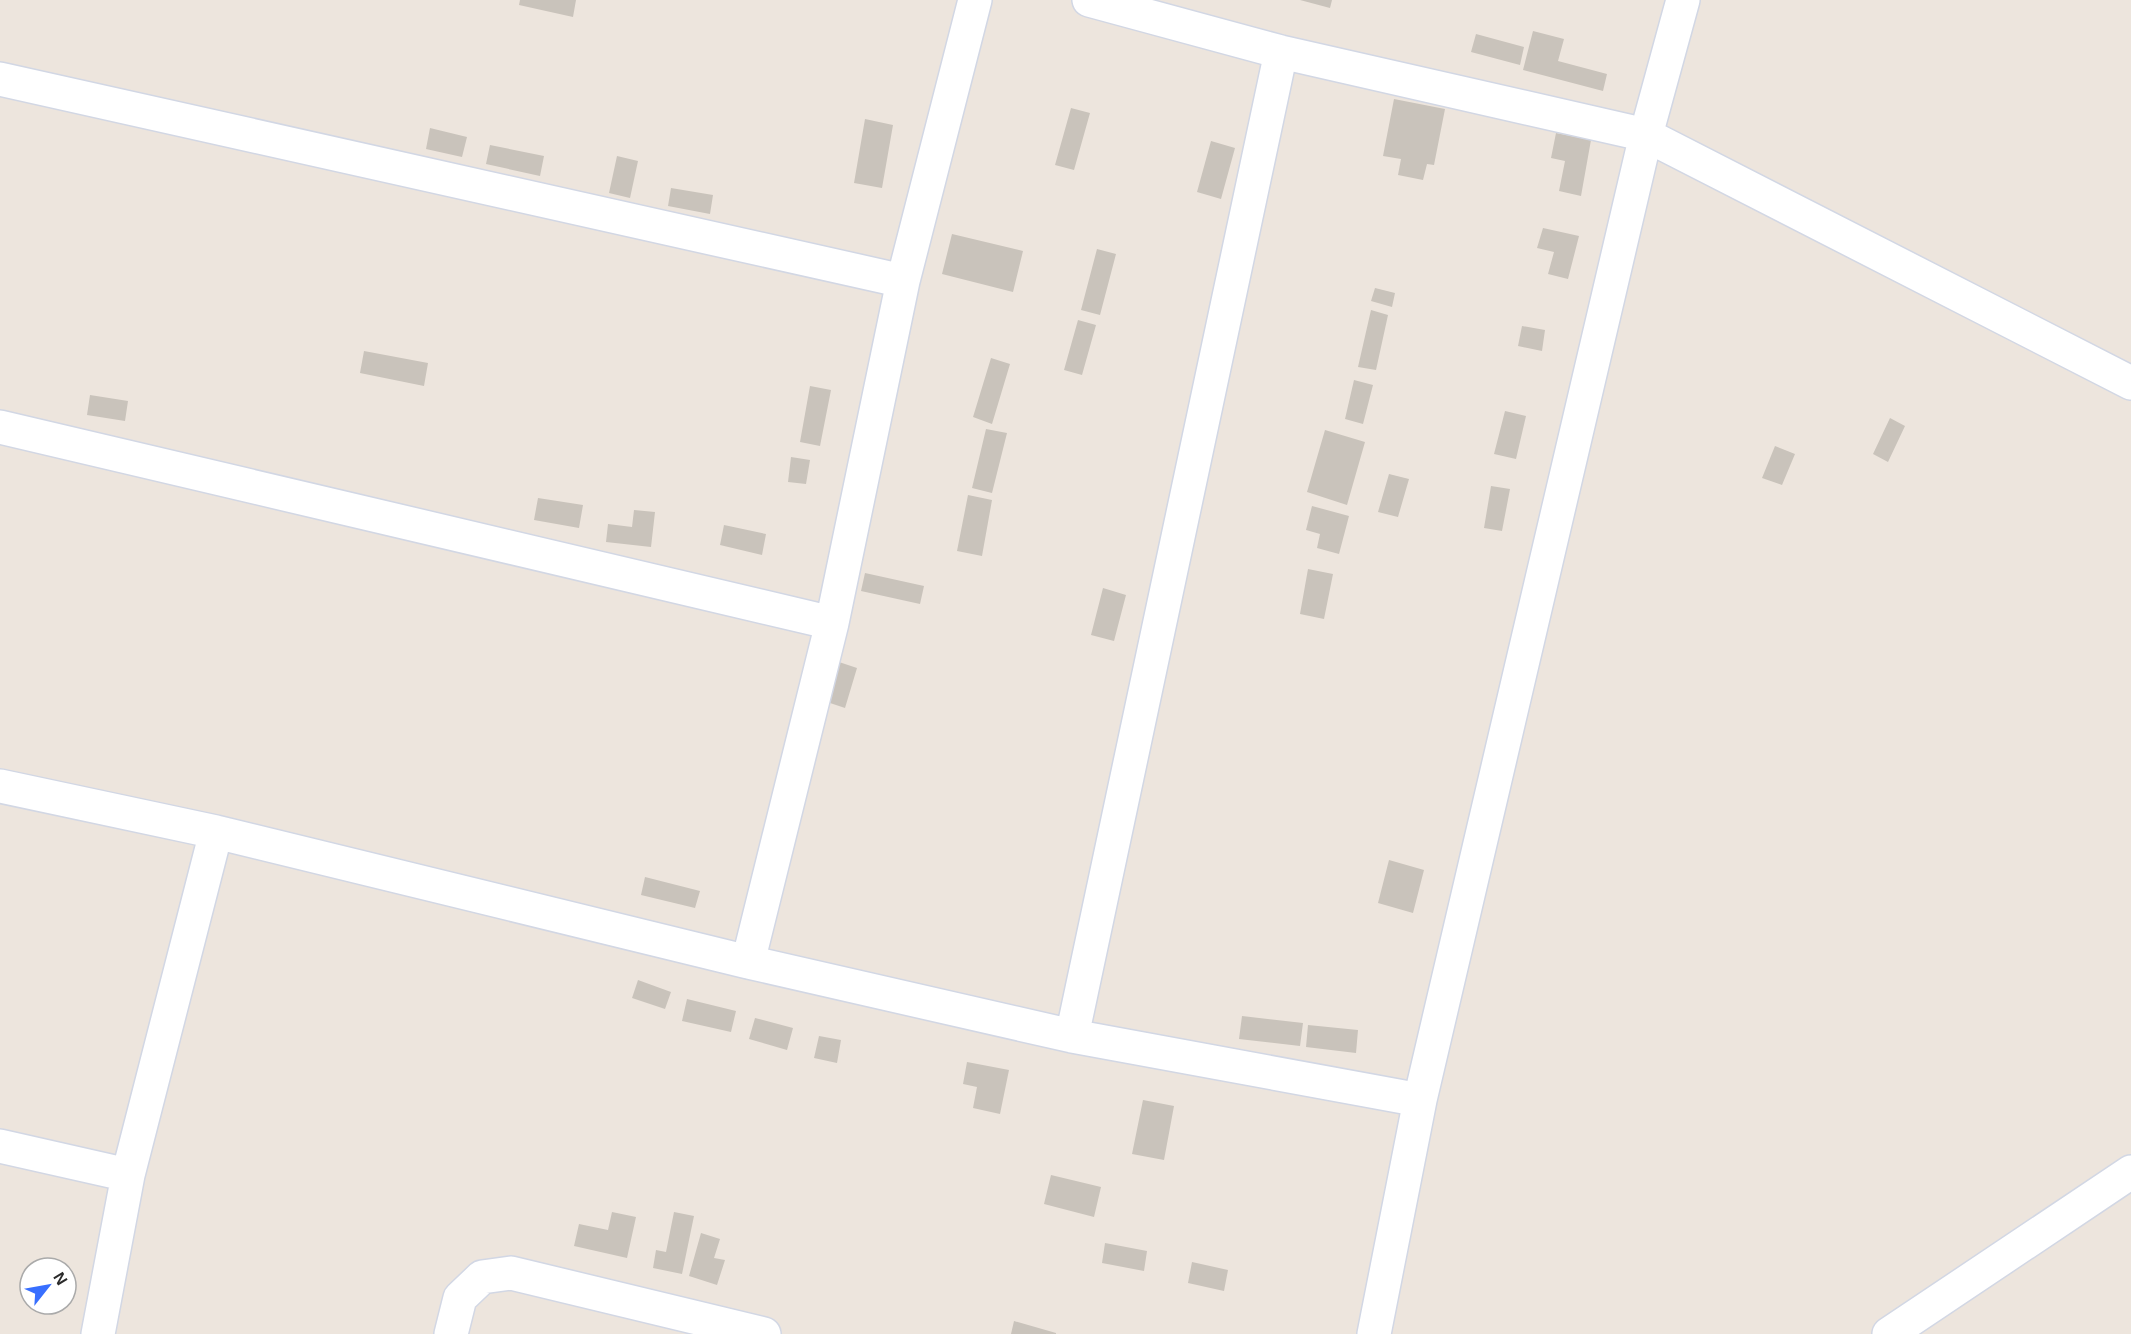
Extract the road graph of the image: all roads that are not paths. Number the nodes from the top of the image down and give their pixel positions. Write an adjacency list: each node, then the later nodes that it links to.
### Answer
1 (975, 0): 7 (street)
2 (1089, 0): 4 (street)
3 (1683, 0): 6 (street)
4 (1281, 52): 6 (street); 14 (street)
5 (0, 79): 7 (street)
6 (1646, 135): 8 (street); 15 (street)
7 (903, 281): 10 (street)
8 (2131, 383)
9 (0, 427): 10 (street)
10 (832, 623): 13 (street)
11 (0, 786): 12 (street)
12 (216, 832): 13 (street); 18 (street)
13 (748, 963): 14 (street)
14 (1072, 1036): 15 (street)
15 (1420, 1100): 22 (street)
16 (0, 1146): 18 (street)
17 (2131, 1172): 23 (street)
18 (128, 1175): 19 (street)
19 (98, 1334)
20 (451, 1334): 21 (street)
21 (764, 1334)
22 (1374, 1334)
23 (1889, 1334)

